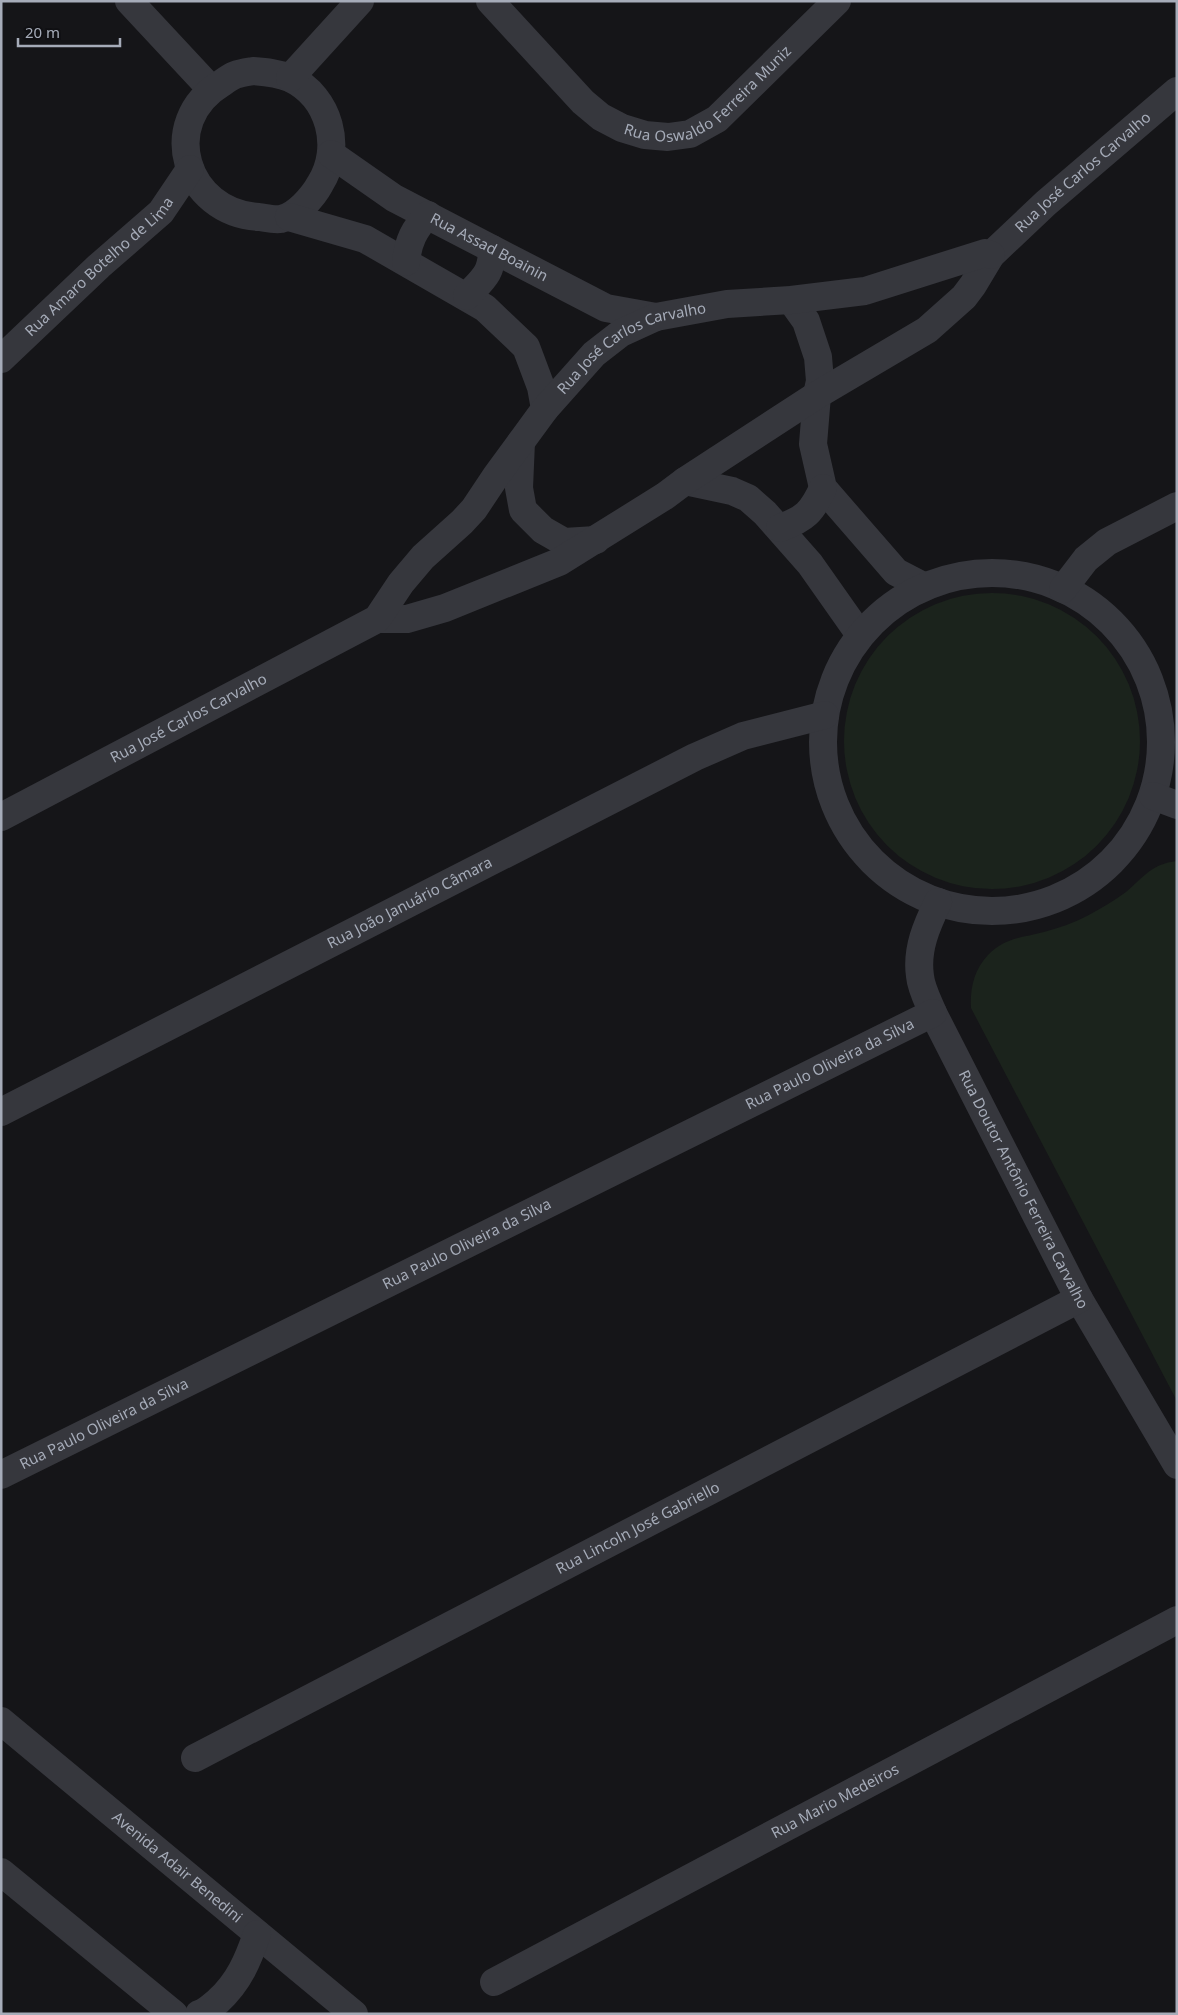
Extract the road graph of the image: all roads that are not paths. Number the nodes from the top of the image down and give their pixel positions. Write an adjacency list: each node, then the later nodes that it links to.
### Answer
1 (129, 1): 6 (street)
2 (360, 1): 5 (street)
3 (490, 1): 4 (street, Rua Oswaldo Ferreira Muniz)
4 (837, 1)
5 (290, 78): 6 (street); 8 (street)
6 (211, 89): 9 (street)
7 (1177, 91): 13 (street, Rua José Carlos Carvalho)
8 (331, 154): 10 (street, Rua Assad Boainin); 11 (street)
9 (190, 169): 11 (street); 18 (street, Rua Amaro Botelho de Lima)
10 (428, 215): 12 (street, Rua Assad Boainin); 14 (street)
11 (289, 217): 14 (street)
12 (492, 249): 15 (street); 17 (street, Rua Assad Boainin)
13 (991, 255): 16 (street, Rua José Carlos Carvalho); 19 (street, Rua José Carlos Carvalho)
14 (406, 262): 15 (street)
15 (467, 296): 20 (street)
16 (791, 300): 17 (street, Rua José Carlos Carvalho); 19 (street)
17 (656, 317): 20 (street, Rua José Carlos Carvalho)
18 (1, 359)
19 (817, 395): 22 (street, Rua José Carlos Carvalho); 23 (street)
20 (545, 409): 21 (street, Rua José Carlos Carvalho)
21 (521, 442): 26 (street); 29 (street, Rua José Carlos Carvalho)
22 (685, 481): 25 (street); 26 (street, Rua José Carlos Carvalho)
23 (823, 488): 25 (street); 27 (street)
24 (1177, 506): 28 (street)
25 (780, 528): 30 (street)
26 (596, 540): 29 (street, Rua José Carlos Carvalho)
27 (923, 586): 28 (street); 30 (street)
28 (1063, 589): 32 (street)
29 (377, 619): 33 (street, Rua José Carlos Carvalho)
30 (860, 635): 31 (street)
31 (825, 715): 34 (street); 36 (street, Rua João Januário Câmara)
32 (1165, 800): 34 (street)
33 (1, 817)
34 (938, 902): 35 (street, Rua Doutor Antônio Ferreira Carvalho)
35 (932, 1013): 37 (street, Rua Doutor Antônio Ferreira Carvalho); 39 (street, Rua Paulo Oliveira da Silva)
36 (1, 1112)
37 (1078, 1299): 38 (street, Rua Doutor Antônio Ferreira Carvalho); 42 (street, Rua Lincoln José Gabriello)
38 (1177, 1465)
39 (1, 1475)
40 (1177, 1620): 45 (street, Rua Mario Medeiros)
41 (1, 1721): 44 (street, Avenida Adair Benedini)
42 (195, 1758)
43 (1, 1872): 46 (street)
44 (257, 1934): 47 (street); 48 (street, Avenida Adair Benedini)
45 (494, 1982)
46 (174, 2014)
47 (198, 2014)
48 (354, 2014)

